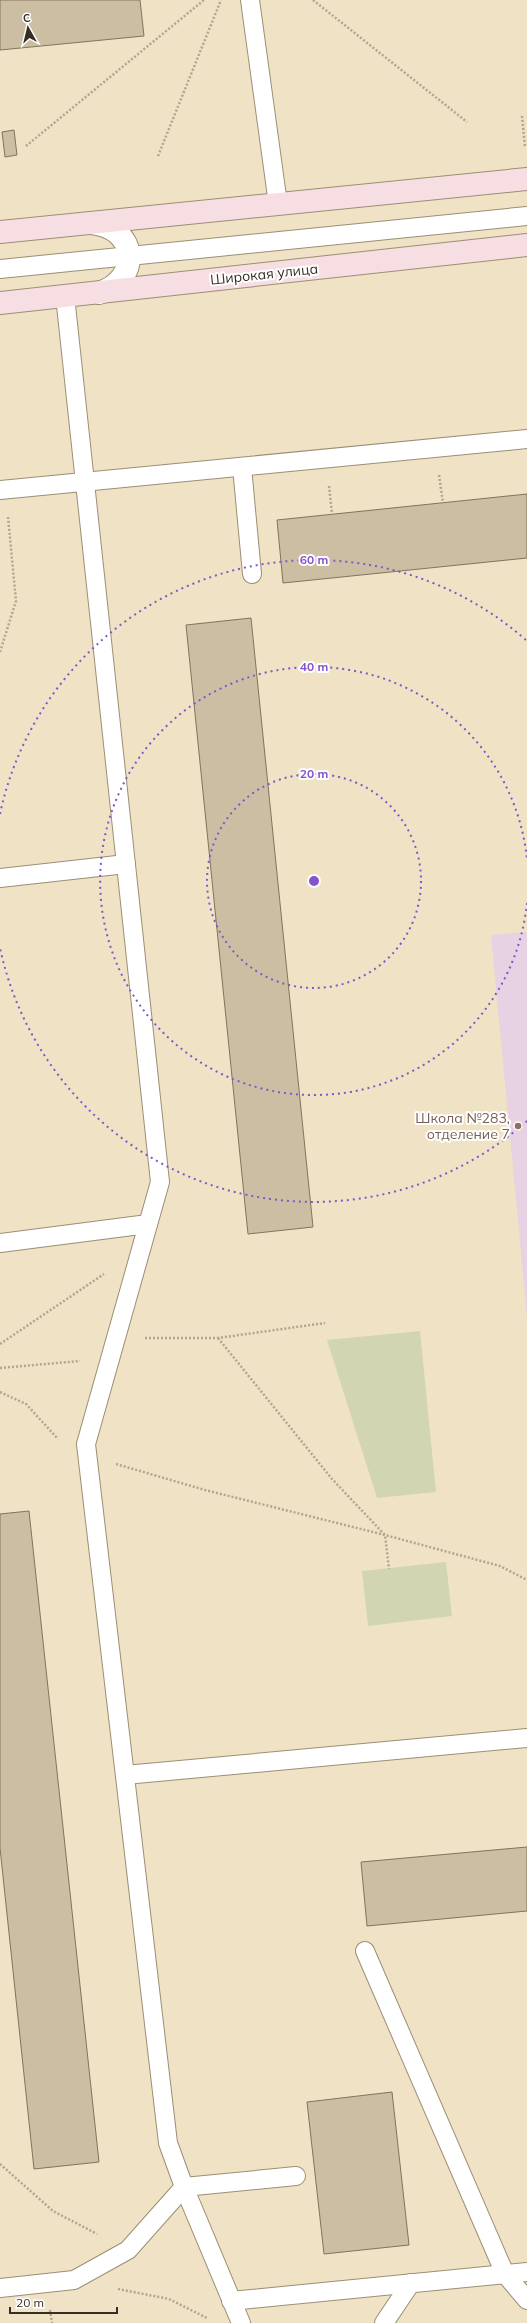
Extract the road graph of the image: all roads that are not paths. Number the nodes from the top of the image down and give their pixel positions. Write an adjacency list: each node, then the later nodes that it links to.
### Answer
1 (250, 0): 3 (lane)
2 (527, 179): 3 (main road)
3 (278, 204): 5 (main road)
4 (527, 216): 8 (lane)
5 (91, 223): 6 (main road); 8 (street)
6 (0, 232)
7 (527, 245): 10 (main road, Широкая улица)
8 (129, 256): 9 (lane); 10 (street)
9 (0, 269)
10 (99, 293): 11 (main road, Широкая улица)
11 (65, 296): 12 (main road, Широкая улица); 15 (lane)
12 (0, 303)
13 (527, 439): 14 (lane)
14 (242, 467): 15 (lane); 17 (lane)
15 (85, 482): 16 (lane); 18 (lane)
16 (2, 490)
17 (252, 574)
18 (126, 864): 19 (lane); 20 (lane)
19 (0, 878)
20 (148, 1224): 21 (lane); 23 (lane)
21 (0, 1243)
22 (527, 1738): 23 (lane)
23 (125, 1775): 26 (lane)
24 (364, 1951): 28 (lane)
25 (296, 2176): 26 (lane)
26 (184, 2187): 30 (lane); 32 (lane)
27 (527, 2272): 28 (lane)
28 (505, 2274): 29 (lane); 31 (lane)
29 (411, 2283): 32 (lane); 34 (lane)
30 (0, 2288)
31 (527, 2300)
32 (231, 2301): 33 (lane)
33 (241, 2323)
34 (384, 2323)

